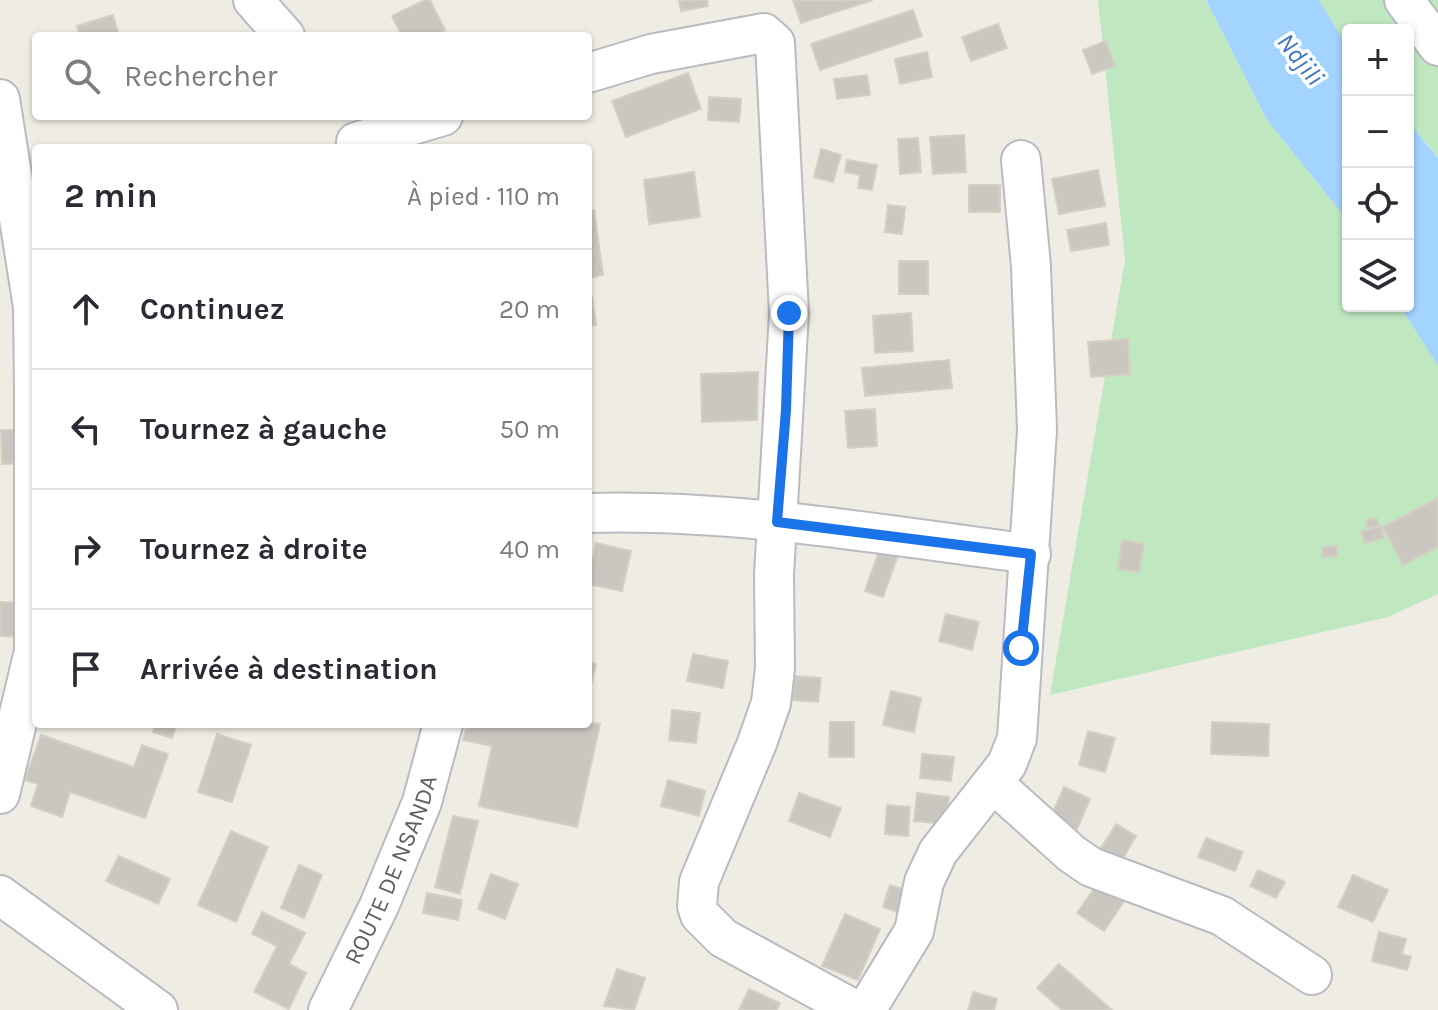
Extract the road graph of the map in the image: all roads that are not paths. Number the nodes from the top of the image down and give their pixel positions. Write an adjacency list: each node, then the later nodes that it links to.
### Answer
1 (253, 0): 3 (street)
2 (1404, 0): 4 (street)
3 (281, 32)
4 (1438, 46)
5 (592, 72): 14 (street)
6 (0, 99): 10 (street)
7 (424, 120): 8 (street)
8 (351, 135)
9 (1021, 160): 15 (street)
10 (32, 301)
11 (32, 315): 12 (street)
12 (23, 391): 16 (street)
13 (592, 513): 14 (street)
14 (777, 522): 15 (street); 25 (street)
15 (1031, 554): 19 (street)
16 (32, 604)
17 (32, 659): 20 (street)
18 (442, 728): 24 (street, ROUTE DE NSANDA)
19 (993, 783): 22 (street); 26 (street)
20 (0, 794)
21 (0, 895): 23 (street)
22 (1312, 975)
23 (158, 1010)
24 (328, 1010)
25 (855, 1010)
26 (866, 1010)

